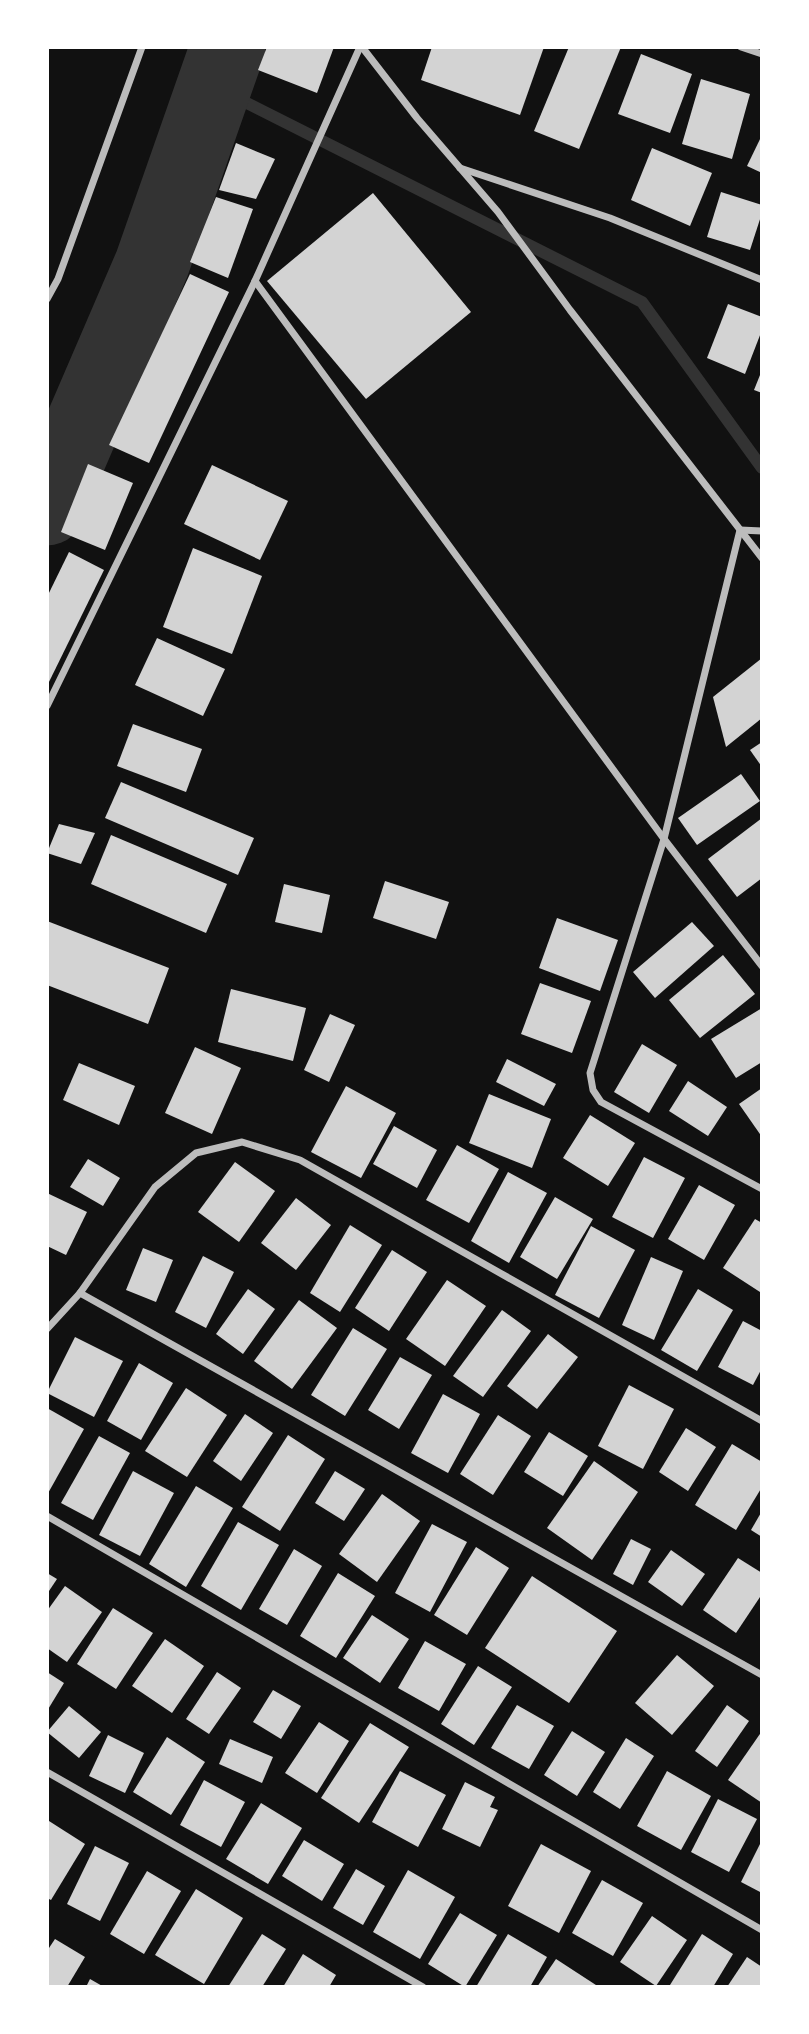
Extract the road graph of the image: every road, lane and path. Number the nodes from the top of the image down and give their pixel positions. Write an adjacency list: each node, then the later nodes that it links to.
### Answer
1 (142, 47): 8 (street)
2 (361, 47): 5 (street); 7 (street)
3 (741, 47): 4 (street)
4 (762, 54)
5 (459, 167): 6 (street); 9 (street)
6 (762, 280)
7 (255, 281): 12 (street); 13 (street)
8 (47, 299)
9 (740, 530): 10 (street); 11 (street); 13 (street)
10 (762, 531)
11 (762, 558)
12 (47, 706)
13 (664, 839): 14 (street); 15 (street)
14 (762, 966)
15 (762, 1189)
16 (80, 1293): 17 (street); 18 (street); 20 (street)
17 (47, 1329)
18 (762, 1421)
19 (47, 1516): 22 (street)
20 (762, 1675)
21 (47, 1772): 23 (street)
22 (762, 1930)
23 (423, 1987)

